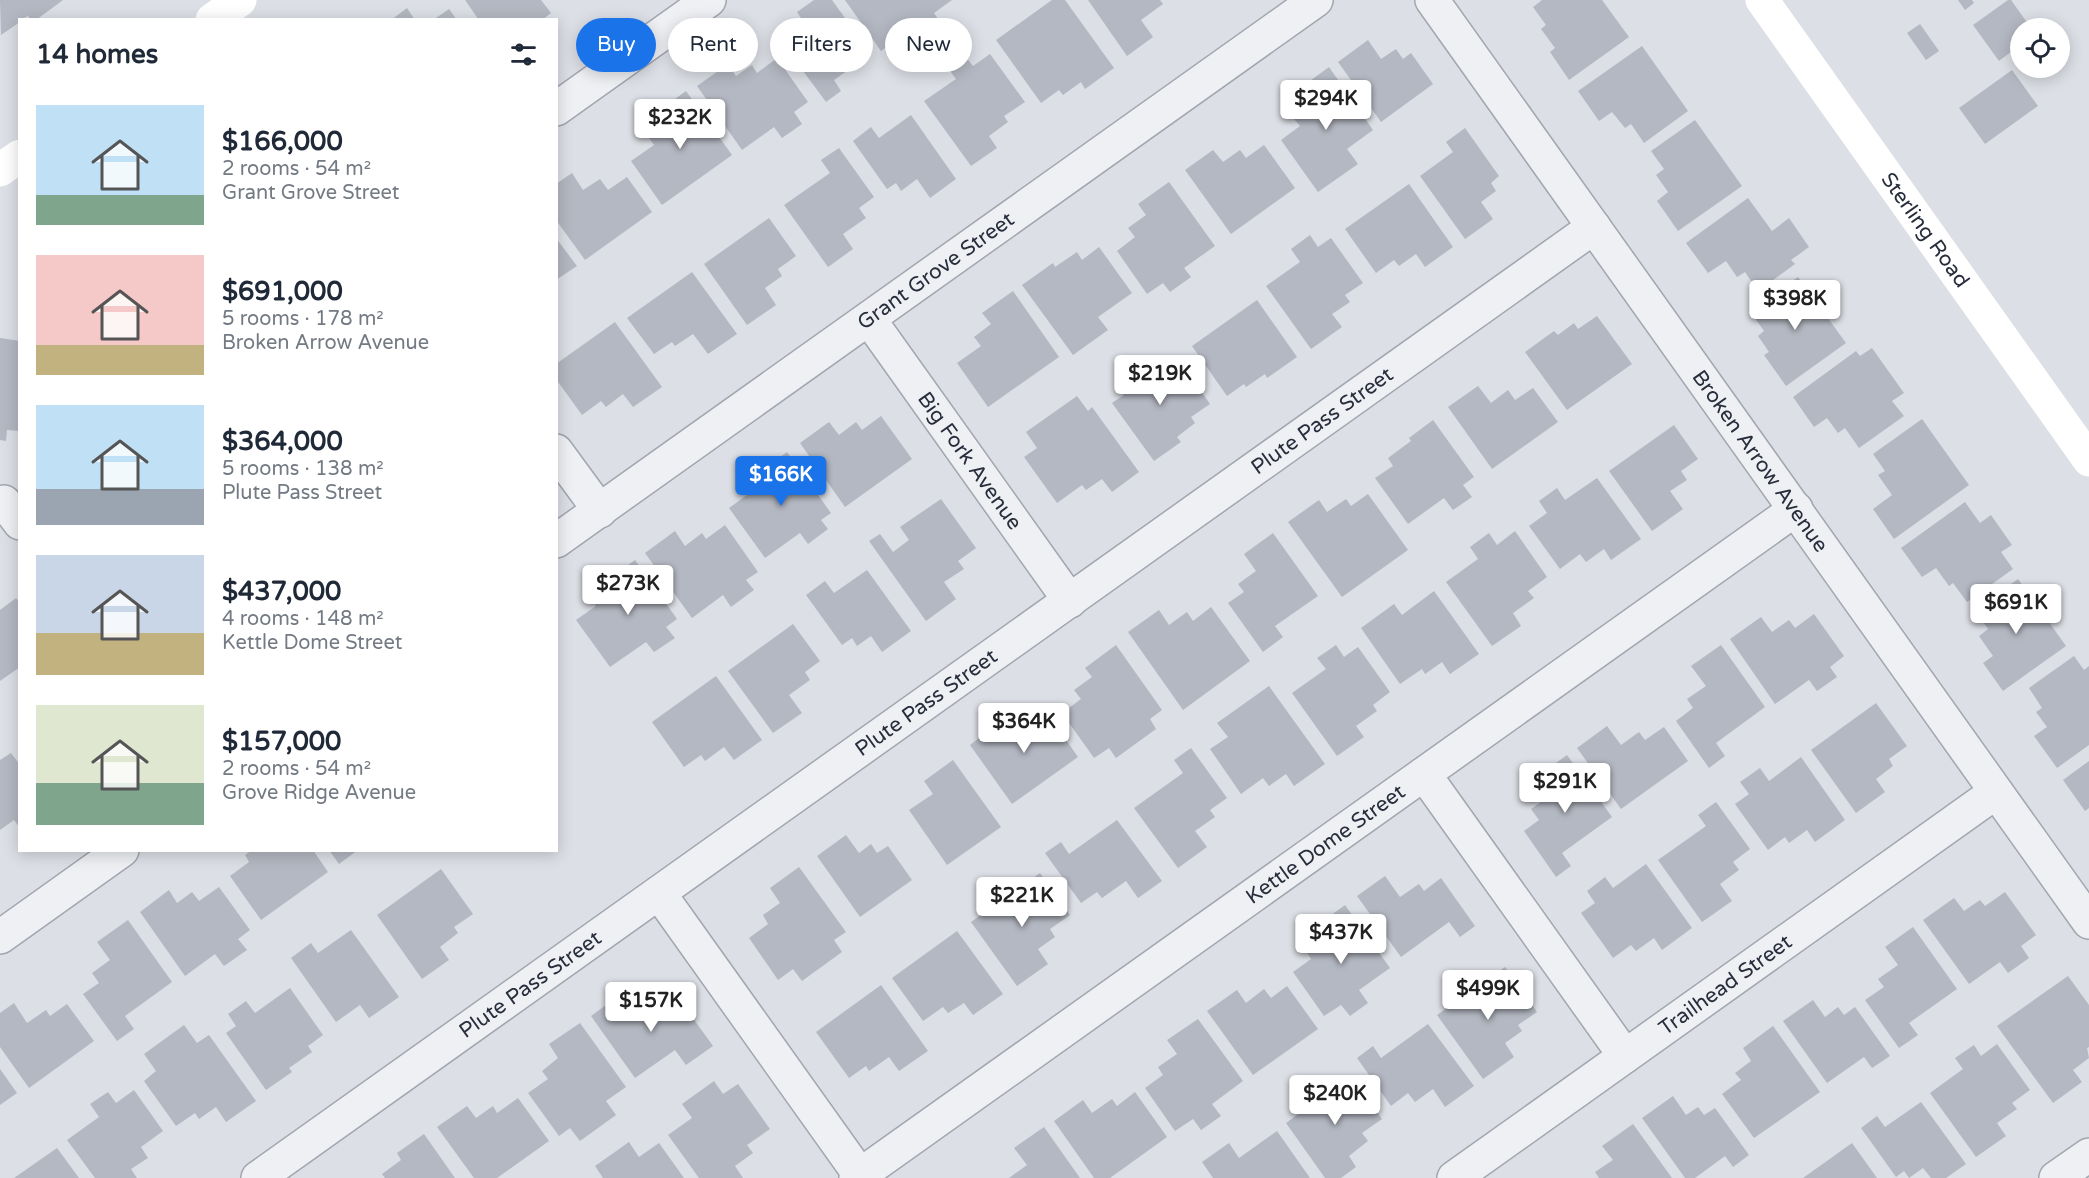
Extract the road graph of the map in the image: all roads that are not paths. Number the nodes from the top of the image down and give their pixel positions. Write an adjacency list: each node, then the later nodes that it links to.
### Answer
1 (240, 0): 6 (street)
2 (709, 0): 7 (street)
3 (1316, 0): 11 (street, Grant Grove Street)
4 (1432, 0): 10 (street, Broken Arrow Avenue)
5 (1762, 0): 13 (street, Sterling Road)
6 (215, 18)
7 (558, 108)
8 (18, 157): 9 (street)
9 (0, 170)
10 (1594, 227): 14 (street, Broken Arrow Avenue); 17 (street, Plute Pass Street)
11 (869, 319): 15 (street, Grant Grove Street); 17 (street, Big Fork Avenue)
12 (558, 453): 15 (street)
13 (2089, 460)
14 (1796, 510): 18 (street, Kettle Dome Street); 19 (street, Broken Arrow Avenue)
15 (600, 511): 16 (street, Grant Grove Street)
16 (558, 540)
17 (1070, 601): 21 (street, Plute Pass Street)
18 (1424, 774): 24 (street); 26 (street, Kettle Dome Street)
19 (1996, 792): 22 (street, Broken Arrow Avenue); 24 (street, Trailhead Street)
20 (119, 852): 23 (street)
21 (659, 893): 26 (street); 27 (street, Plute Pass Street)
22 (2089, 922)
23 (0, 937)
24 (1625, 1056): 28 (street, Trailhead Street)
25 (2089, 1155): 29 (street)
26 (858, 1176)
27 (258, 1178)
28 (1454, 1178)
29 (2056, 1178)

